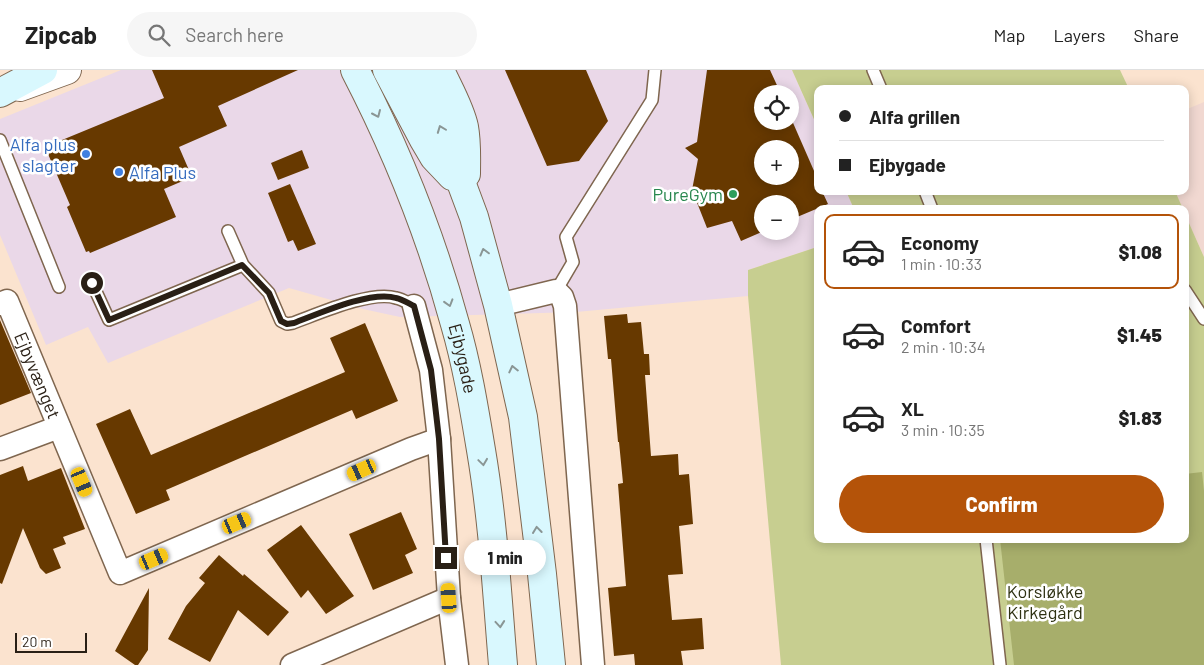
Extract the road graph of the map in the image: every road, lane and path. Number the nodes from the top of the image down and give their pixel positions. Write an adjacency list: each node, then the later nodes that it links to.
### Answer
1 (43, 70): 10 (main road)
2 (67, 70): 10 (street)
3 (355, 70): 30 (main road, Ejbygade, one-way to 30)
4 (387, 70): 12 (main road)
5 (415, 70): 12 (main road, one-way to 5)
6 (440, 70): 12 (main road)
7 (656, 70): 17 (lane)
8 (872, 70): 9 (lane)
9 (878, 85)
10 (0, 94)
11 (0, 140): 16 (lane)
12 (465, 190): 21 (main road, one-way to 12)
13 (228, 231): 14 (lane)
14 (242, 265): 15 (lane); 20 (lane)
15 (92, 283)
16 (60, 286)
17 (556, 291): 21 (street); 32 (street)
18 (1189, 296): 22 (lane)
19 (0, 304): 23 (street, Ejbyvænget)
20 (414, 306): 24 (street, Ejbygade)
21 (498, 306): 31 (main road, one-way to 21)
22 (1204, 319)
23 (58, 427): 24 (street, Ejbyvænget); 25 (street, Ejbyvænget)
24 (439, 439): 27 (street, Ejbygade)
25 (0, 449)
26 (986, 543): 33 (lane)
27 (449, 598): 28 (street); 29 (street, Ejbygade)
28 (292, 665)
29 (457, 665)
30 (504, 665)
31 (551, 665)
32 (593, 665)
33 (1000, 665)

